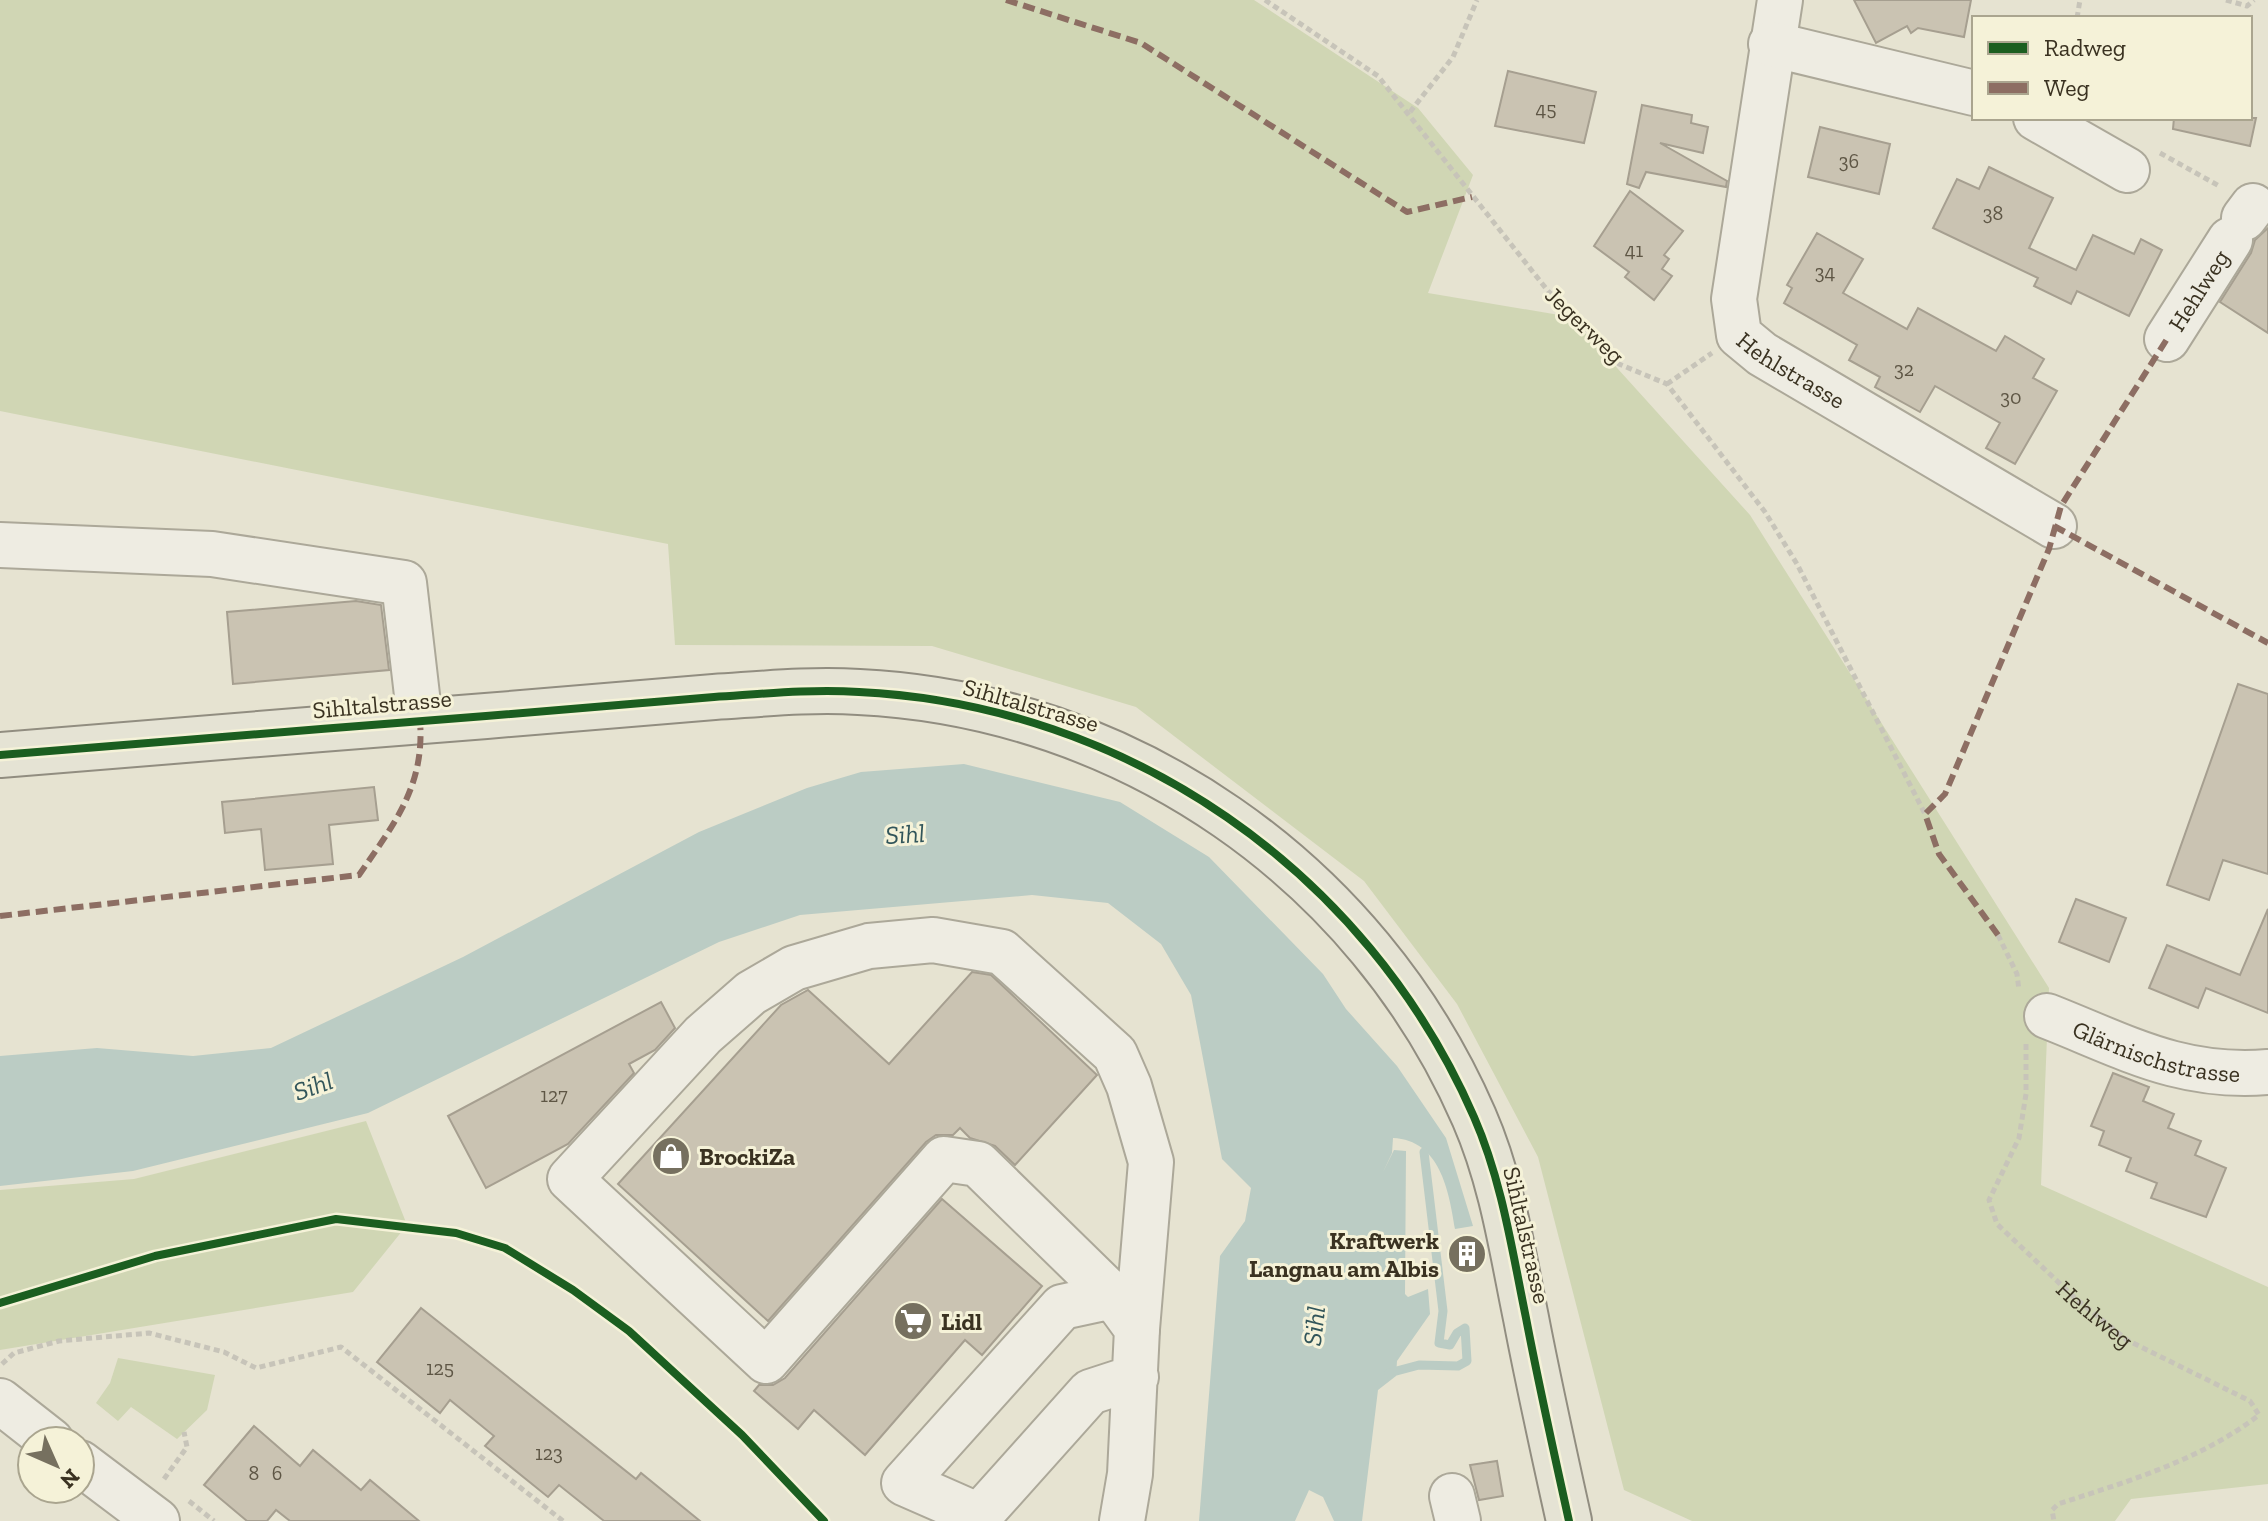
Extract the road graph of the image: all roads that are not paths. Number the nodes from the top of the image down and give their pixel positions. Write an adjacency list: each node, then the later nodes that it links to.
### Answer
1 (1780, 0): 2 (street, Hehlstrasse)
2 (1771, 44): 3 (street); 8 (street, Hehlstrasse)
3 (1972, 93)
4 (2041, 120): 5 (street)
5 (2139, 158)
6 (2242, 221): 7 (street, Hehlweg)
7 (2167, 339)
8 (2054, 526)
9 (0, 545): 10 (street)
10 (420, 721): 11 (main road, Sihltalstrasse); 21 (main road, Sihltalstrasse)
11 (0, 755)
12 (2031, 1019): 13 (street, Glärnischstrasse)
13 (2268, 1072)
14 (1125, 1312): 14 (street); 15 (street); 15 (street)
15 (1136, 1377): 20 (street)
16 (0, 1401): 17 (street)
17 (31, 1425)
18 (96, 1475): 19 (street)
19 (148, 1515)
20 (1122, 1521)
21 (1569, 1521)

